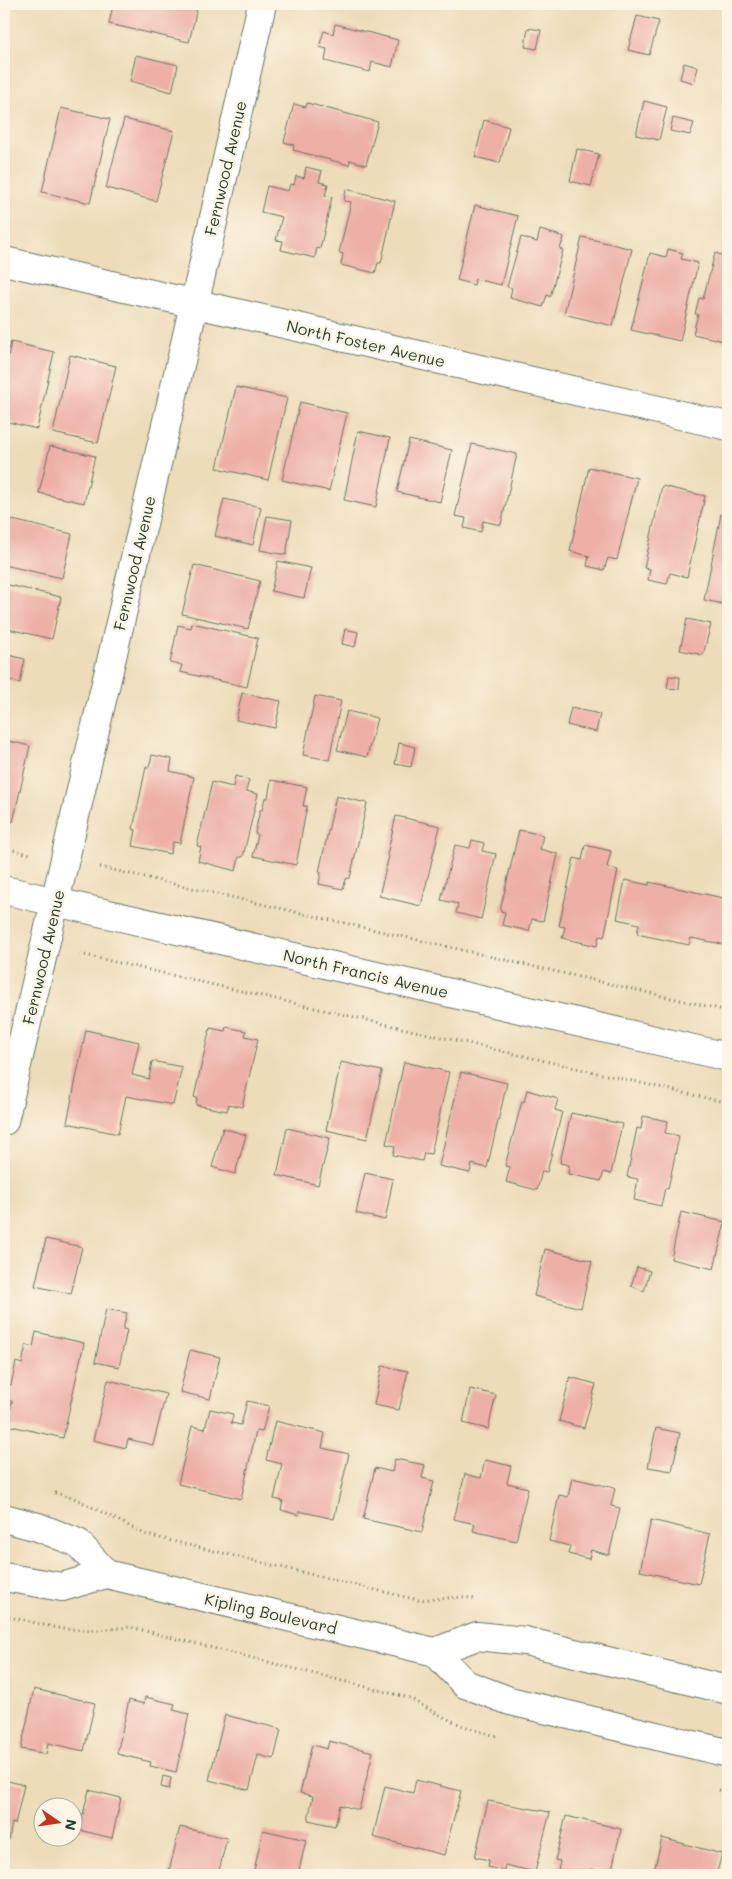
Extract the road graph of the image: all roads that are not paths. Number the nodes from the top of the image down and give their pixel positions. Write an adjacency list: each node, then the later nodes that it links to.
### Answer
1 (262, 4): 3 (street, Fernwood Avenue)
2 (4, 261): 3 (street, North Foster Avenue)
3 (194, 303): 4 (street, North Foster Avenue); 6 (street, Fernwood Avenue)
4 (728, 426)
5 (4, 890): 6 (street, North Francis Avenue)
6 (56, 901): 7 (street, North Francis Avenue); 8 (street, Fernwood Avenue)
7 (728, 1058)
8 (4, 1121)
9 (4, 1518): 10 (street)
10 (106, 1574): 11 (street, Kipling Boulevard); 12 (street, Kipling Boulevard)
11 (4, 1577)
12 (436, 1652): 13 (street); 14 (street)
13 (728, 1690)
14 (728, 1754)

